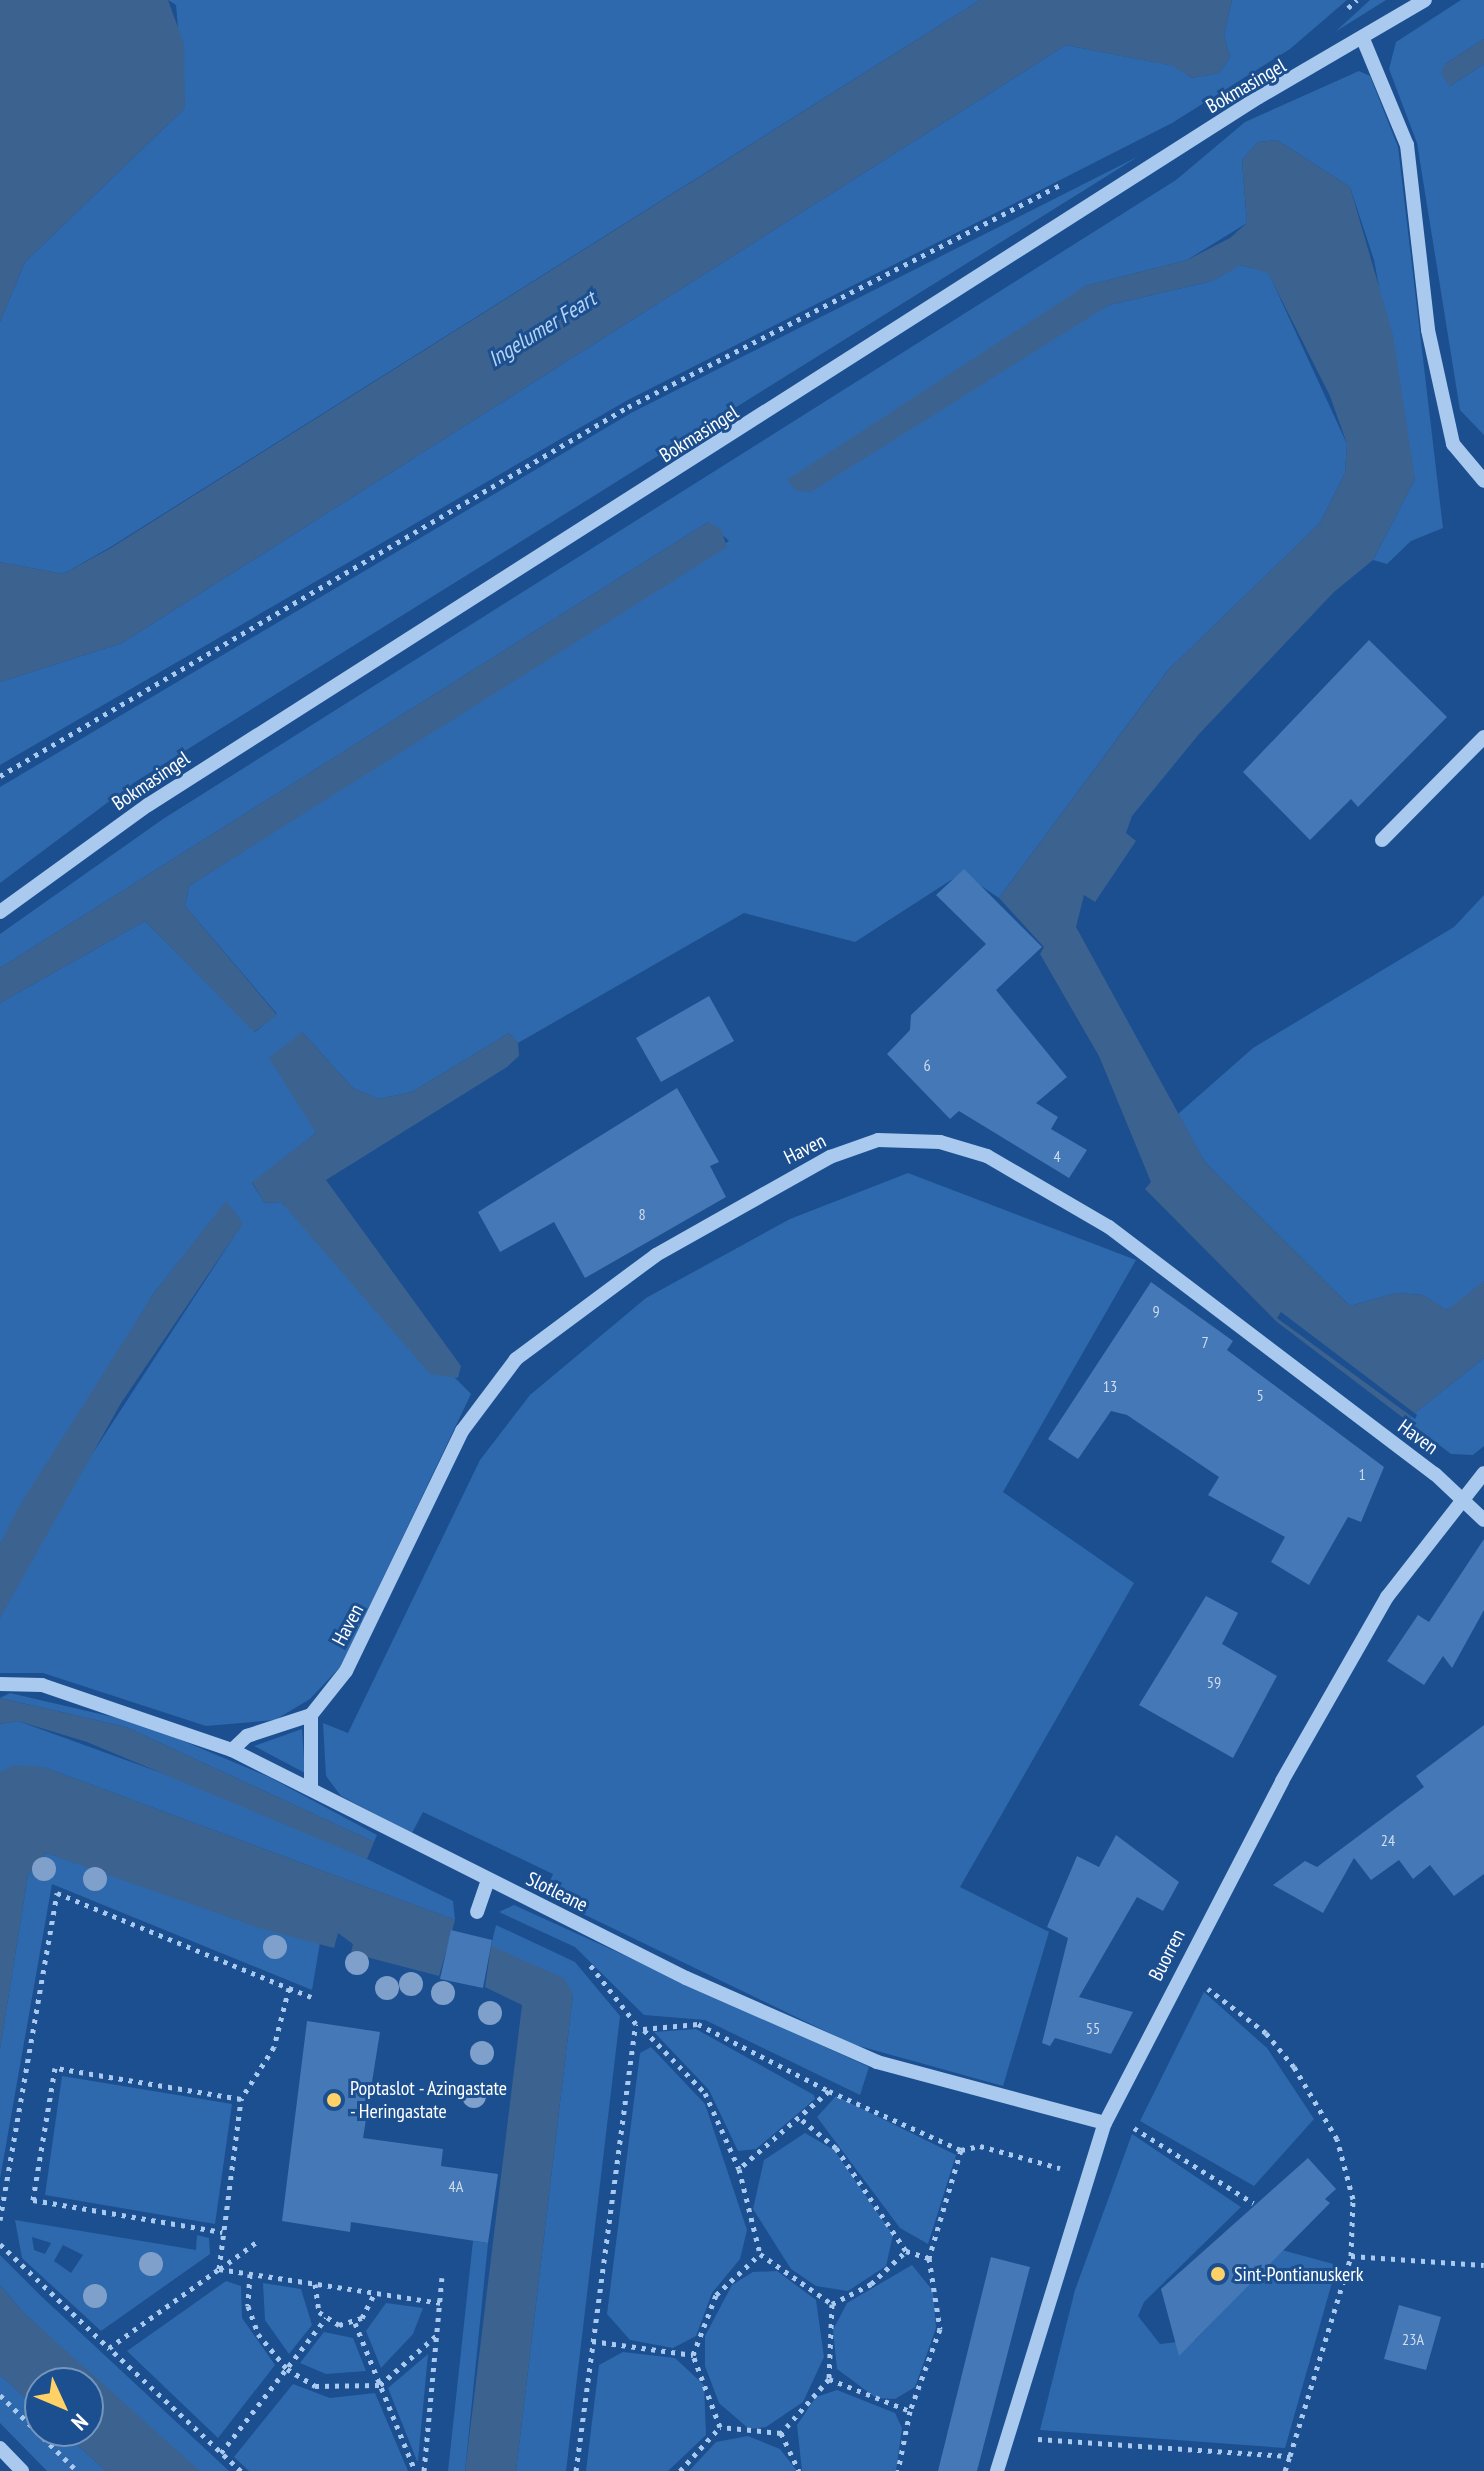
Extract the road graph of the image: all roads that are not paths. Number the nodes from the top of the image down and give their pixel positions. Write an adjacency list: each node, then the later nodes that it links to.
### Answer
1 (1425, 0): 2 (street, Bokmasingel)
2 (1363, 39): 3 (street); 6 (street, Bokmasingel)
3 (1484, 481)
4 (1484, 737): 5 (street)
5 (1382, 840)
6 (0, 912)
7 (1484, 1473): 8 (street, Buorren)
8 (1463, 1499): 9 (street, Haven); 11 (street, Haven); 16 (street, Buorren)
9 (1484, 1520)
10 (0, 1684): 12 (street, Slotleane)
11 (311, 1715): 12 (street); 13 (street)
12 (232, 1750): 13 (street, Slotleane)
13 (311, 1789): 14 (street, Slotleane)
14 (488, 1880): 15 (street); 16 (street, Slotleane)
15 (477, 1912)
16 (1105, 2123): 19 (street, Buorren)
17 (0, 2448): 18 (street)
18 (22, 2471)
19 (997, 2471)

